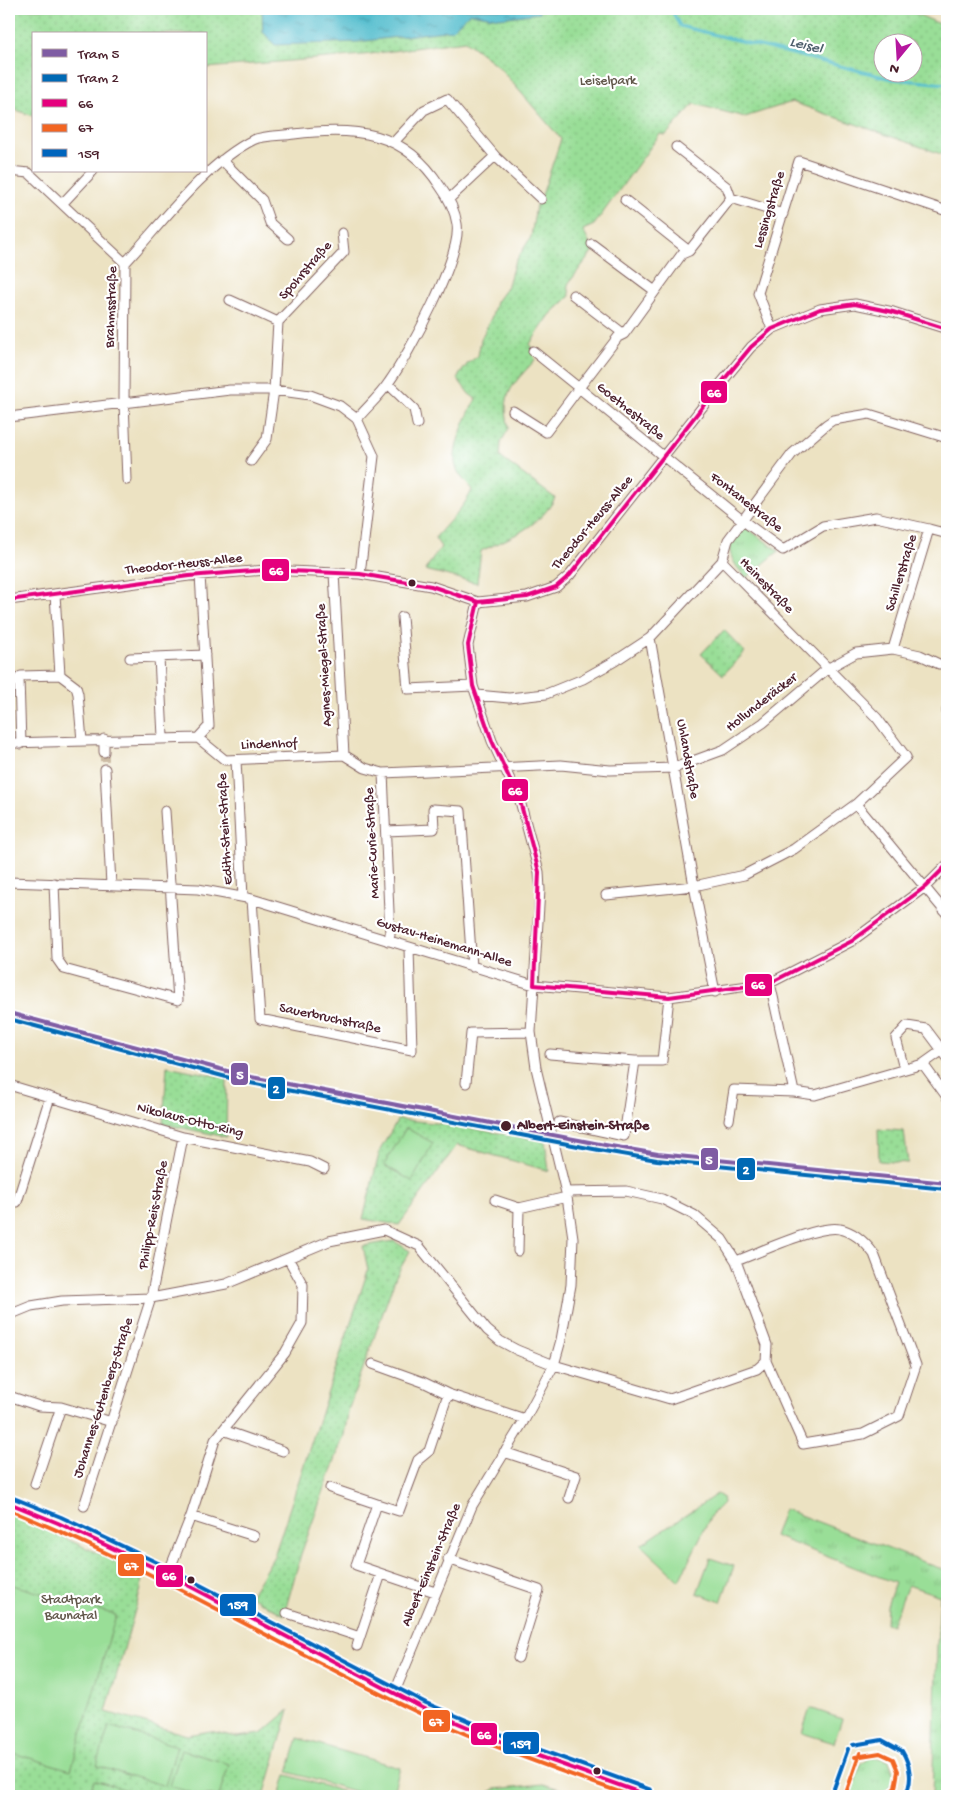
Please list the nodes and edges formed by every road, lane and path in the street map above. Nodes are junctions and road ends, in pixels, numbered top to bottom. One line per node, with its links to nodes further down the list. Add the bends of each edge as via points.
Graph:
1 (394, 142): 3 (street, via 424,110 447,99); 4 (street, Brahmsstraße, via 357,131 317,131 254,139); 9 (street, Brahmsstraße, via 427,166)
2 (676, 147): 8 (street, via 727,187)
3 (495, 156): 7 (street); 9 (street)
4 (222, 160): 15 (street, via 262,200 270,223); 18 (street, Brahmsstraße)
5 (9, 171): 11 (street, via 29,173)
6 (92, 172): 11 (street)
7 (541, 198)
8 (730, 198): 13 (street); 17 (street, Goethestraße)
9 (449, 199): 27 (street, Brahmsstraße, via 458,225 450,264 410,351)
10 (625, 200): 17 (street)
11 (62, 204): 18 (street)
12 (947, 211): 13 (street, Lessingstraße, via 799,161)
13 (783, 214): 24 (street, Lessingstraße, via 758,294)
14 (342, 233): 22 (street, Spohrstraße, via 344,252)
15 (288, 239)
16 (592, 244): 19 (street)
17 (689, 251): 19 (street, Goethestraße, via 682,254)
18 (125, 263): 30 (street, Brahmsstraße)
19 (655, 291): 25 (street, Goethestraße)
20 (573, 295): 25 (street)
21 (230, 300): 22 (street)
22 (278, 322): 29 (street)
23 (947, 329): 24 (street, Theodor-Heuss-Allee, via 855,304 820,309)
24 (772, 330): 36 (street, Theodor-Heuss-Allee, via 751,347)
25 (624, 334): 28 (street, Goethestraße, via 618,337)
26 (533, 351): 28 (street, Goethestraße)
27 (388, 384): 33 (street, Brahmsstraße); 34 (street, via 414,409)
28 (579, 388): 31 (street, Goethestraße, via 546,432); 36 (street, Goethestraße)
29 (274, 390): 30 (street, via 230,390); 33 (street, via 310,395 340,406); 37 (street, via 267,439)
30 (124, 402): 32 (street); 38 (street, Brahmsstraße)
31 (513, 411)
32 (9, 418)
33 (357, 419): 44 (street, via 374,456)
34 (417, 424)
35 (947, 438): 39 (street, Heinestraße, via 869,414 833,420 792,454)
36 (665, 457): 39 (street, Fontanestraße); 48 (street, Theodor-Heuss-Allee, via 570,575 556,586 527,597)
37 (251, 461)
38 (127, 480)
39 (742, 520): 41 (street, Fontanestraße, via 783,550 823,526 876,517); 42 (street, Heinestraße, via 728,540)
40 (947, 524): 41 (street, Schillerstraße, via 944,533)
41 (929, 529): 51 (street, Schillerstraße)
42 (722, 561): 50 (street); 56 (street, Heinestraße)
43 (334, 573): 44 (street, Theodor-Heuss-Allee); 45 (street, Theodor-Heuss-Allee, via 266,570); 66 (street, Agnes-Miegel-Straße)
44 (360, 574): 48 (street, Theodor-Heuss-Allee, via 431,586)
45 (200, 575): 46 (street, Theodor-Heuss-Allee); 52 (street)
46 (55, 594): 47 (street, Theodor-Heuss-Allee); 57 (street)
47 (9, 600)
48 (478, 602): 58 (street, Albert-Einstein-Straße, via 468,645)
49 (402, 617): 58 (street, via 408,689)
50 (650, 638): 58 (street, via 615,662 546,694 509,698); 69 (street, Uhlandstraße)
51 (893, 648): 55 (street, Hollunderäcker); 56 (street, Hollunderäcker, via 856,653)
52 (205, 655): 53 (street); 60 (street, via 209,726)
53 (159, 657): 54 (street); 59 (street)
54 (130, 658)
55 (939, 664)
56 (827, 669): 69 (street, Hollunderäcker, via 763,723 723,750); 72 (street, Heinestraße, via 877,718 906,757)
57 (60, 675): 62 (street, via 76,687); 64 (street, via 19,678)
58 (475, 691): 68 (street, Albert-Einstein-Straße)
59 (163, 737): 60 (street); 61 (street)
60 (198, 738): 67 (street, Lindenhof, via 225,760)
61 (104, 739): 62 (street); 65 (street)
62 (82, 741): 64 (street)
63 (9, 743): 64 (street)
64 (21, 744)
65 (104, 752)
66 (344, 755): 67 (street, Lindenhof); 71 (street, via 365,768)
67 (236, 760): 83 (street, Edith-Stein-Straße)
68 (504, 768): 69 (street, Hollunderäcker, via 561,765 610,770); 71 (street); 90 (street, Albert-Einstein-Straße, via 520,801 539,872)
69 (674, 768): 80 (street, Uhlandstraße)
70 (105, 769): 78 (street)
71 (383, 773): 74 (street, Marie-Curie-Straße)
72 (856, 804): 80 (street, Heinestraße, via 794,849 744,875); 81 (street)
73 (165, 811): 79 (street)
74 (386, 831): 86 (street, Marie-Curie-Straße); 88 (street, via 434,829 433,809 461,811)
75 (947, 865): 81 (street, Gustav-Heinemann-Allee)
76 (9, 882): 77 (street, Gustav-Heinemann-Allee)
77 (54, 883): 78 (street, Gustav-Heinemann-Allee); 79 (street, via 57,959 64,969 178,1000)
78 (111, 885): 79 (street, Gustav-Heinemann-Allee)
79 (170, 886): 83 (street, Gustav-Heinemann-Allee)
80 (694, 886): 82 (street); 91 (street, Uhlandstraße)
81 (925, 886): 85 (street); 89 (street, Gustav-Heinemann-Allee, via 852,941)
82 (606, 895)
83 (243, 897): 84 (street, Gustav-Heinemann-Allee)
84 (252, 899): 86 (street, Gustav-Heinemann-Allee); 87 (street, Sauerbruchstraße, via 260,1019 412,1050)
85 (947, 914)
86 (388, 941): 87 (street, Gustav-Heinemann-Allee)
87 (409, 948): 88 (street, Gustav-Heinemann-Allee)
88 (472, 967): 90 (street, Gustav-Heinemann-Allee)
89 (770, 983): 91 (street, Gustav-Heinemann-Allee); 101 (street)
90 (534, 985): 92 (street, Gustav-Heinemann-Allee); 93 (street, Albert-Einstein-Straße)
91 (715, 992): 92 (street, Gustav-Heinemann-Allee)
92 (669, 997): 96 (street, via 662,1061)
93 (531, 1032): 99 (street, via 471,1033); 108 (street, Albert-Einstein-Straße, via 536,1068)
94 (946, 1052): 97 (street); 98 (street, via 926,1029 907,1026 896,1038)
95 (550, 1054): 96 (street)
96 (635, 1061): 105 (street, via 624,1136)
97 (923, 1064): 98 (street); 103 (street)
98 (904, 1068): 101 (street, via 815,1096)
99 (466, 1082)
100 (9, 1085): 102 (street, Nikolaus-Otto-Ring)
101 (794, 1092): 104 (street, via 734,1090)
102 (50, 1097): 106 (street, Nikolaus-Otto-Ring); 110 (street)
103 (947, 1097)
104 (729, 1120)
105 (559, 1122)
106 (183, 1137): 107 (street, Nikolaus-Otto-Ring, via 310,1162); 115 (street, Philipp-Reis-Straße)
107 (324, 1169)
108 (567, 1195): 111 (street); 114 (street, via 626,1191 662,1199 694,1214 722,1239); 119 (street, Albert-Einstein-Straße, via 573,1238 571,1285)
109 (494, 1200): 111 (street)
110 (17, 1202)
111 (519, 1208): 112 (street)
112 (518, 1251)
113 (289, 1260): 115 (street, via 226,1284); 119 (street, via 329,1242 384,1230 419,1246 500,1342); 125 (street, via 303,1284 302,1323 285,1353)
114 (736, 1261): 117 (street, via 767,1345); 117 (street, via 818,1231 839,1228 853,1234 864,1241 874,1254 916,1365 899,1416 863,1434 803,1444)
115 (151, 1298): 116 (street, via 62,1301 31,1306); 124 (street, Johannes-Gutenberg-Straße)
116 (9, 1315)
117 (766, 1362): 119 (street, via 757,1369 670,1399)
118 (373, 1364): 120 (street)
119 (554, 1365): 123 (street, Albert-Einstein-Straße)
120 (448, 1394): 123 (street); 132 (street, via 429,1450 418,1460 399,1512)
121 (9, 1396): 122 (street, via 39,1406)
122 (61, 1408): 124 (street); 128 (street)
123 (525, 1419): 127 (street, Albert-Einstein-Straße)
124 (112, 1422): 133 (street, Johannes-Gutenberg-Straße)
125 (223, 1430): 126 (street); 134 (street, via 215,1440)
126 (283, 1451)
127 (504, 1452): 130 (street, via 576,1476); 136 (street, Albert-Einstein-Straße, via 472,1506)
128 (35, 1484)
129 (330, 1488): 132 (street)
130 (569, 1498)
131 (9, 1503): 138 (street, via 78,1531)
132 (377, 1504): 137 (street, via 356,1565)
133 (84, 1506)
134 (191, 1516): 135 (street); 138 (street)
135 (254, 1536)
136 (448, 1559): 139 (street, Albert-Einstein-Straße); 141 (street, via 539,1590)
137 (381, 1574): 139 (street); 140 (street, via 359,1641)
138 (167, 1576): 142 (street)
139 (434, 1592): 142 (street, Albert-Einstein-Straße)
140 (287, 1613)
141 (518, 1658)
142 (394, 1694): 143 (street, via 491,1739)
143 (648, 1796)

